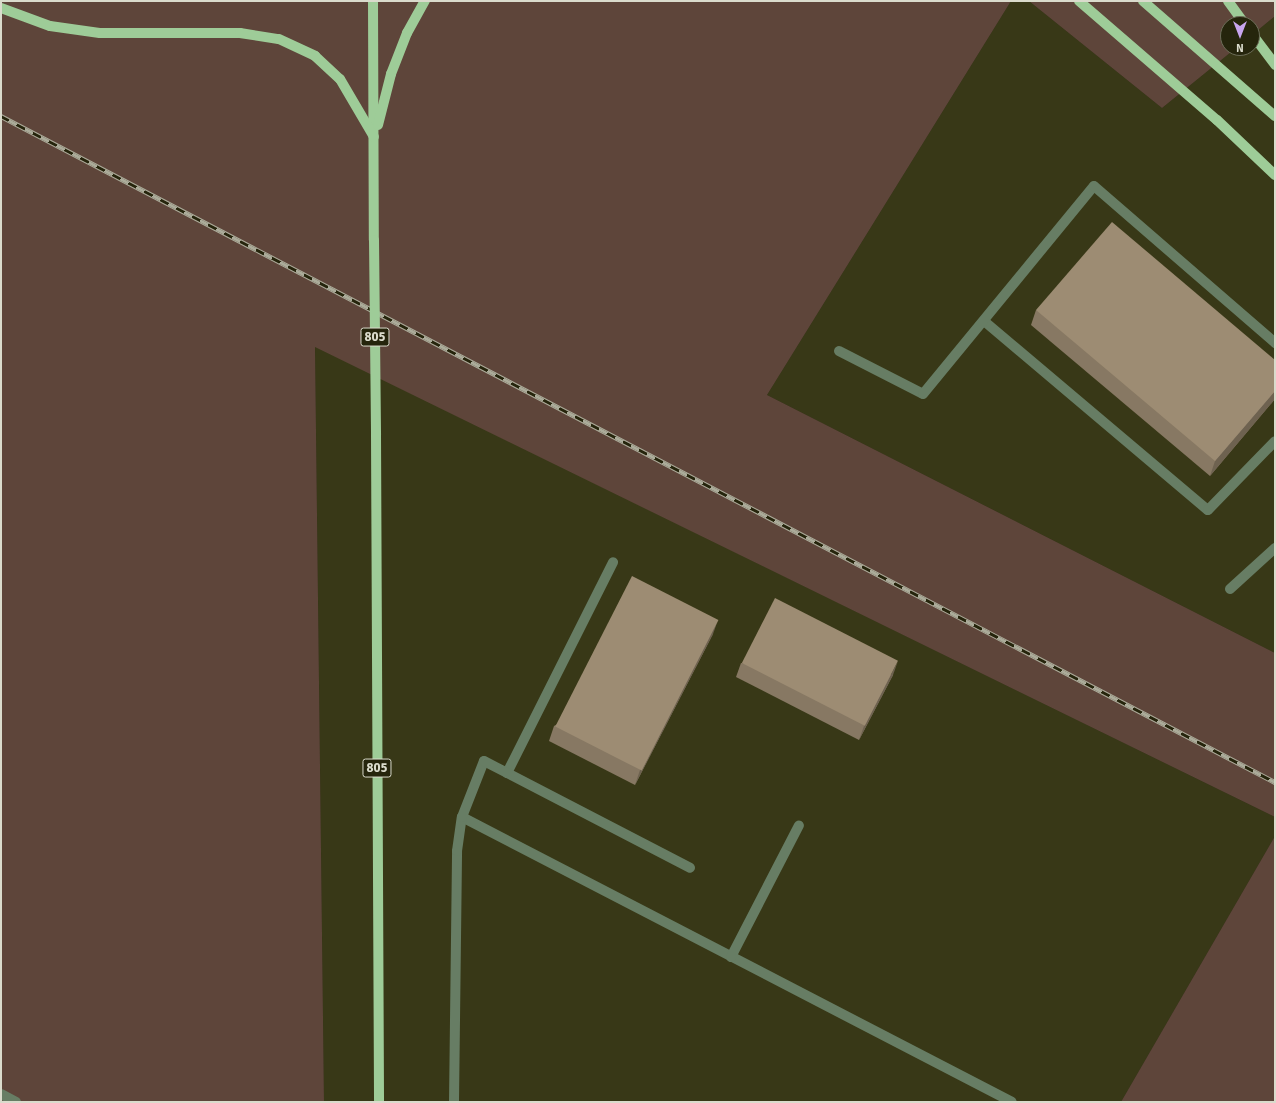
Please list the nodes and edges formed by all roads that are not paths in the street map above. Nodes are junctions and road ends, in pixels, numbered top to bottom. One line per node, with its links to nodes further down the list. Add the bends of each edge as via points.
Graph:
1 (373, 1): 11 (main road, 805)
2 (425, 1): 11 (main road, via 407,33)
3 (1079, 1): 12 (main road, via 1205,110)
4 (1143, 1): 10 (main road)
5 (1228, 1): 7 (main road)
6 (1, 8): 11 (main road, via 50,26 100,33 240,33 278,39 315,56 340,79)
7 (1239, 16)
8 (1260, 45): 9 (main road)
9 (1275, 65)
10 (1275, 116)
11 (374, 137): 27 (main road, 805, bridge)
12 (1275, 175)
13 (984, 321): 14 (lane, via 1094,186); 15 (lane, via 923,394); 16 (lane, via 1208,510)
14 (1275, 343)
15 (839, 351)
16 (1275, 441)
17 (1275, 548): 19 (lane)
18 (613, 562): 20 (lane)
19 (1230, 589)
20 (507, 773): 21 (lane, via 484,761); 23 (lane)
21 (462, 817): 24 (lane); 28 (lane, via 455,887)
22 (799, 825): 24 (lane)
23 (690, 868)
24 (731, 957): 29 (lane)
25 (1, 1094): 26 (lane)
26 (16, 1102)
27 (379, 1102)
28 (454, 1102)
29 (1012, 1102)

